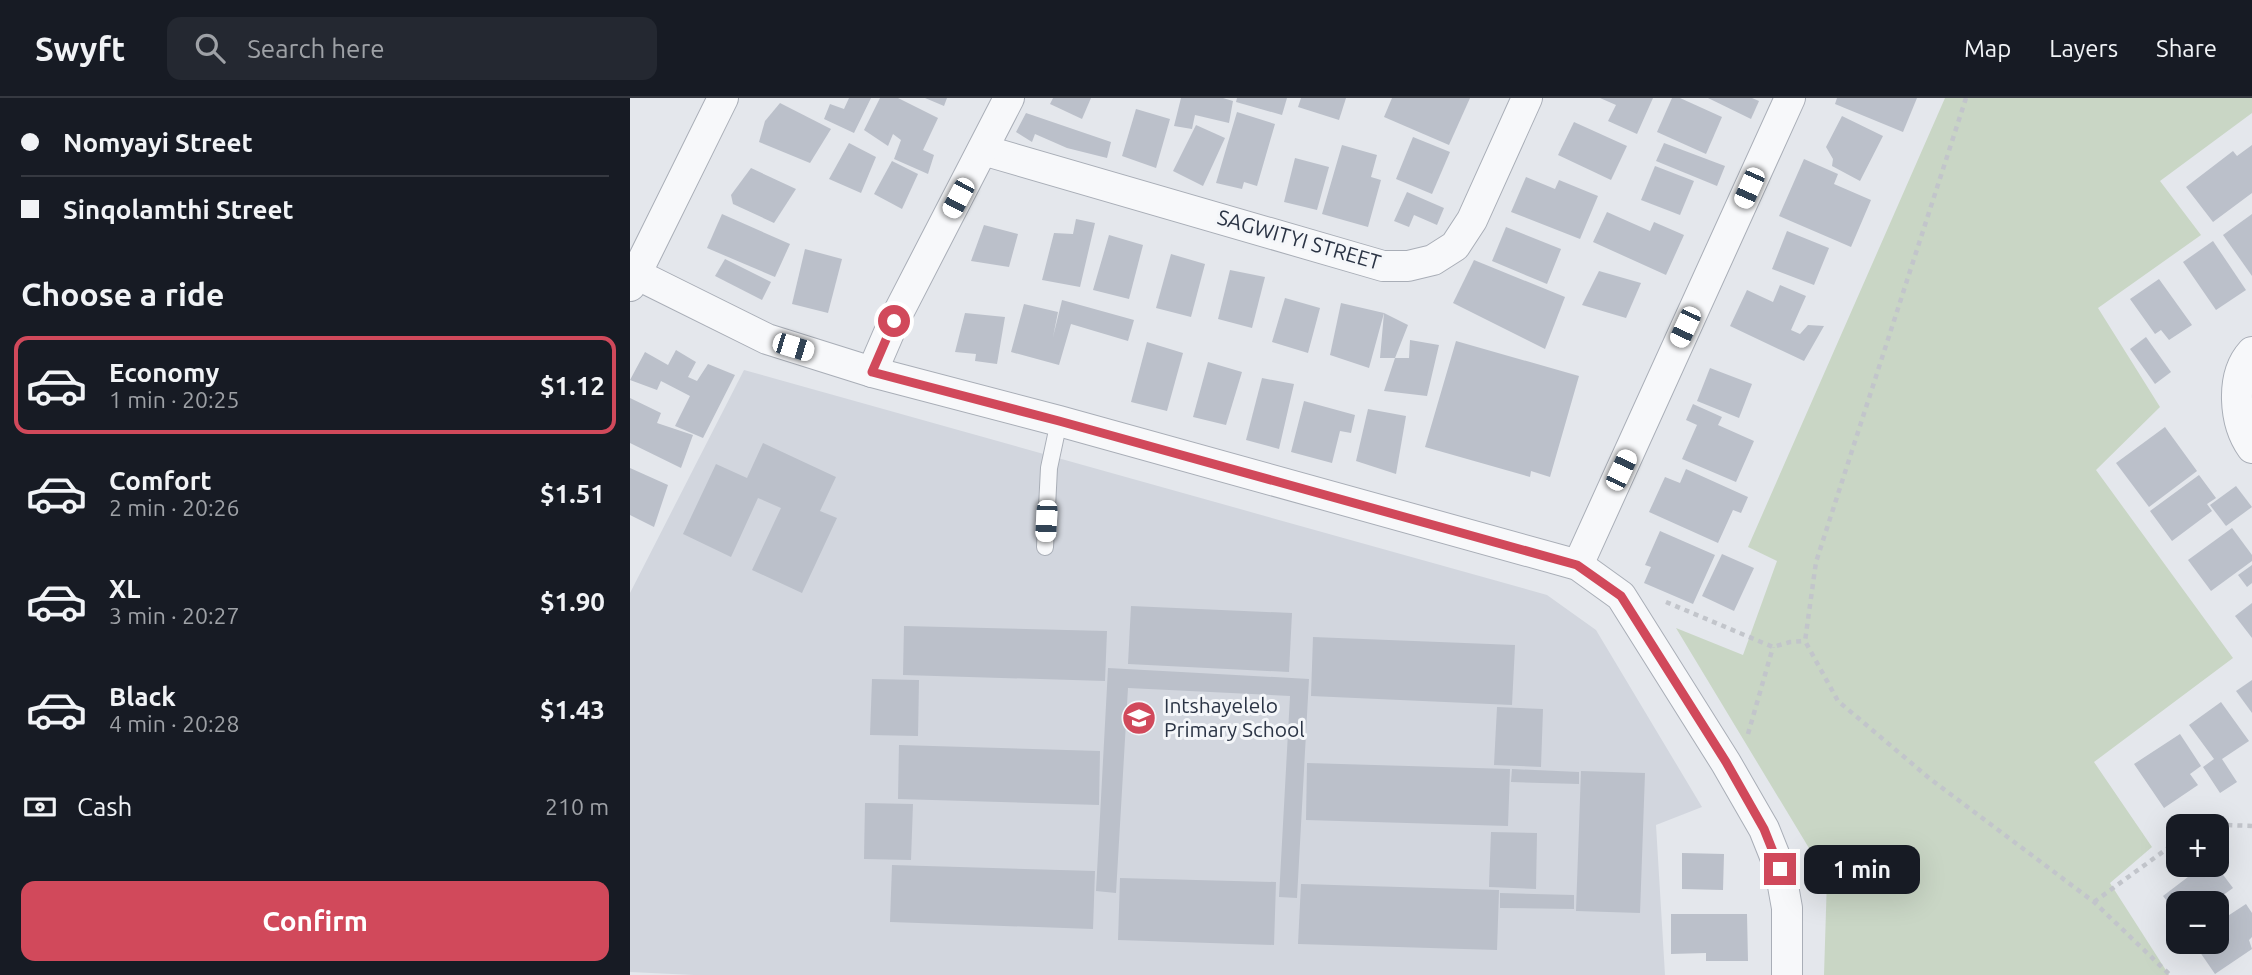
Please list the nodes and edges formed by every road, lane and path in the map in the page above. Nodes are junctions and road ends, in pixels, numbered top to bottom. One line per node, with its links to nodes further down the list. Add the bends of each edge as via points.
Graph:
1 (723, 98): 7 (street)
2 (1009, 98): 6 (street)
3 (1527, 98): 6 (street, SAGWITYI STREET, via 1472,220 1455,246 1433,260 1408,265 1382,265)
4 (1790, 98): 13 (street)
5 (1966, 98): 15 (path, via 1816,562)
6 (983, 150): 9 (street)
7 (633, 280): 9 (street, via 767,339)
8 (2252, 352): 11 (street, via 2238,383 2238,409)
9 (872, 372): 10 (street)
10 (1059, 421): 12 (lane, via 1049,468); 13 (street)
11 (2252, 448)
12 (1045, 547)
13 (1577, 565): 14 (street)
14 (1621, 596): 16 (path, via 1651,596); 17 (street)
15 (1805, 641): 16 (path); 21 (path, via 1838,701 1929,778)
16 (1773, 647): 17 (path, via 1743,751)
17 (1726, 762): 22 (street, via 1764,829 1780,869 1787,908)
18 (2229, 825): 19 (path)
19 (2252, 826)
20 (2166, 849): 21 (path)
21 (2094, 902): 23 (path)
22 (1787, 975)
23 (2170, 975)

